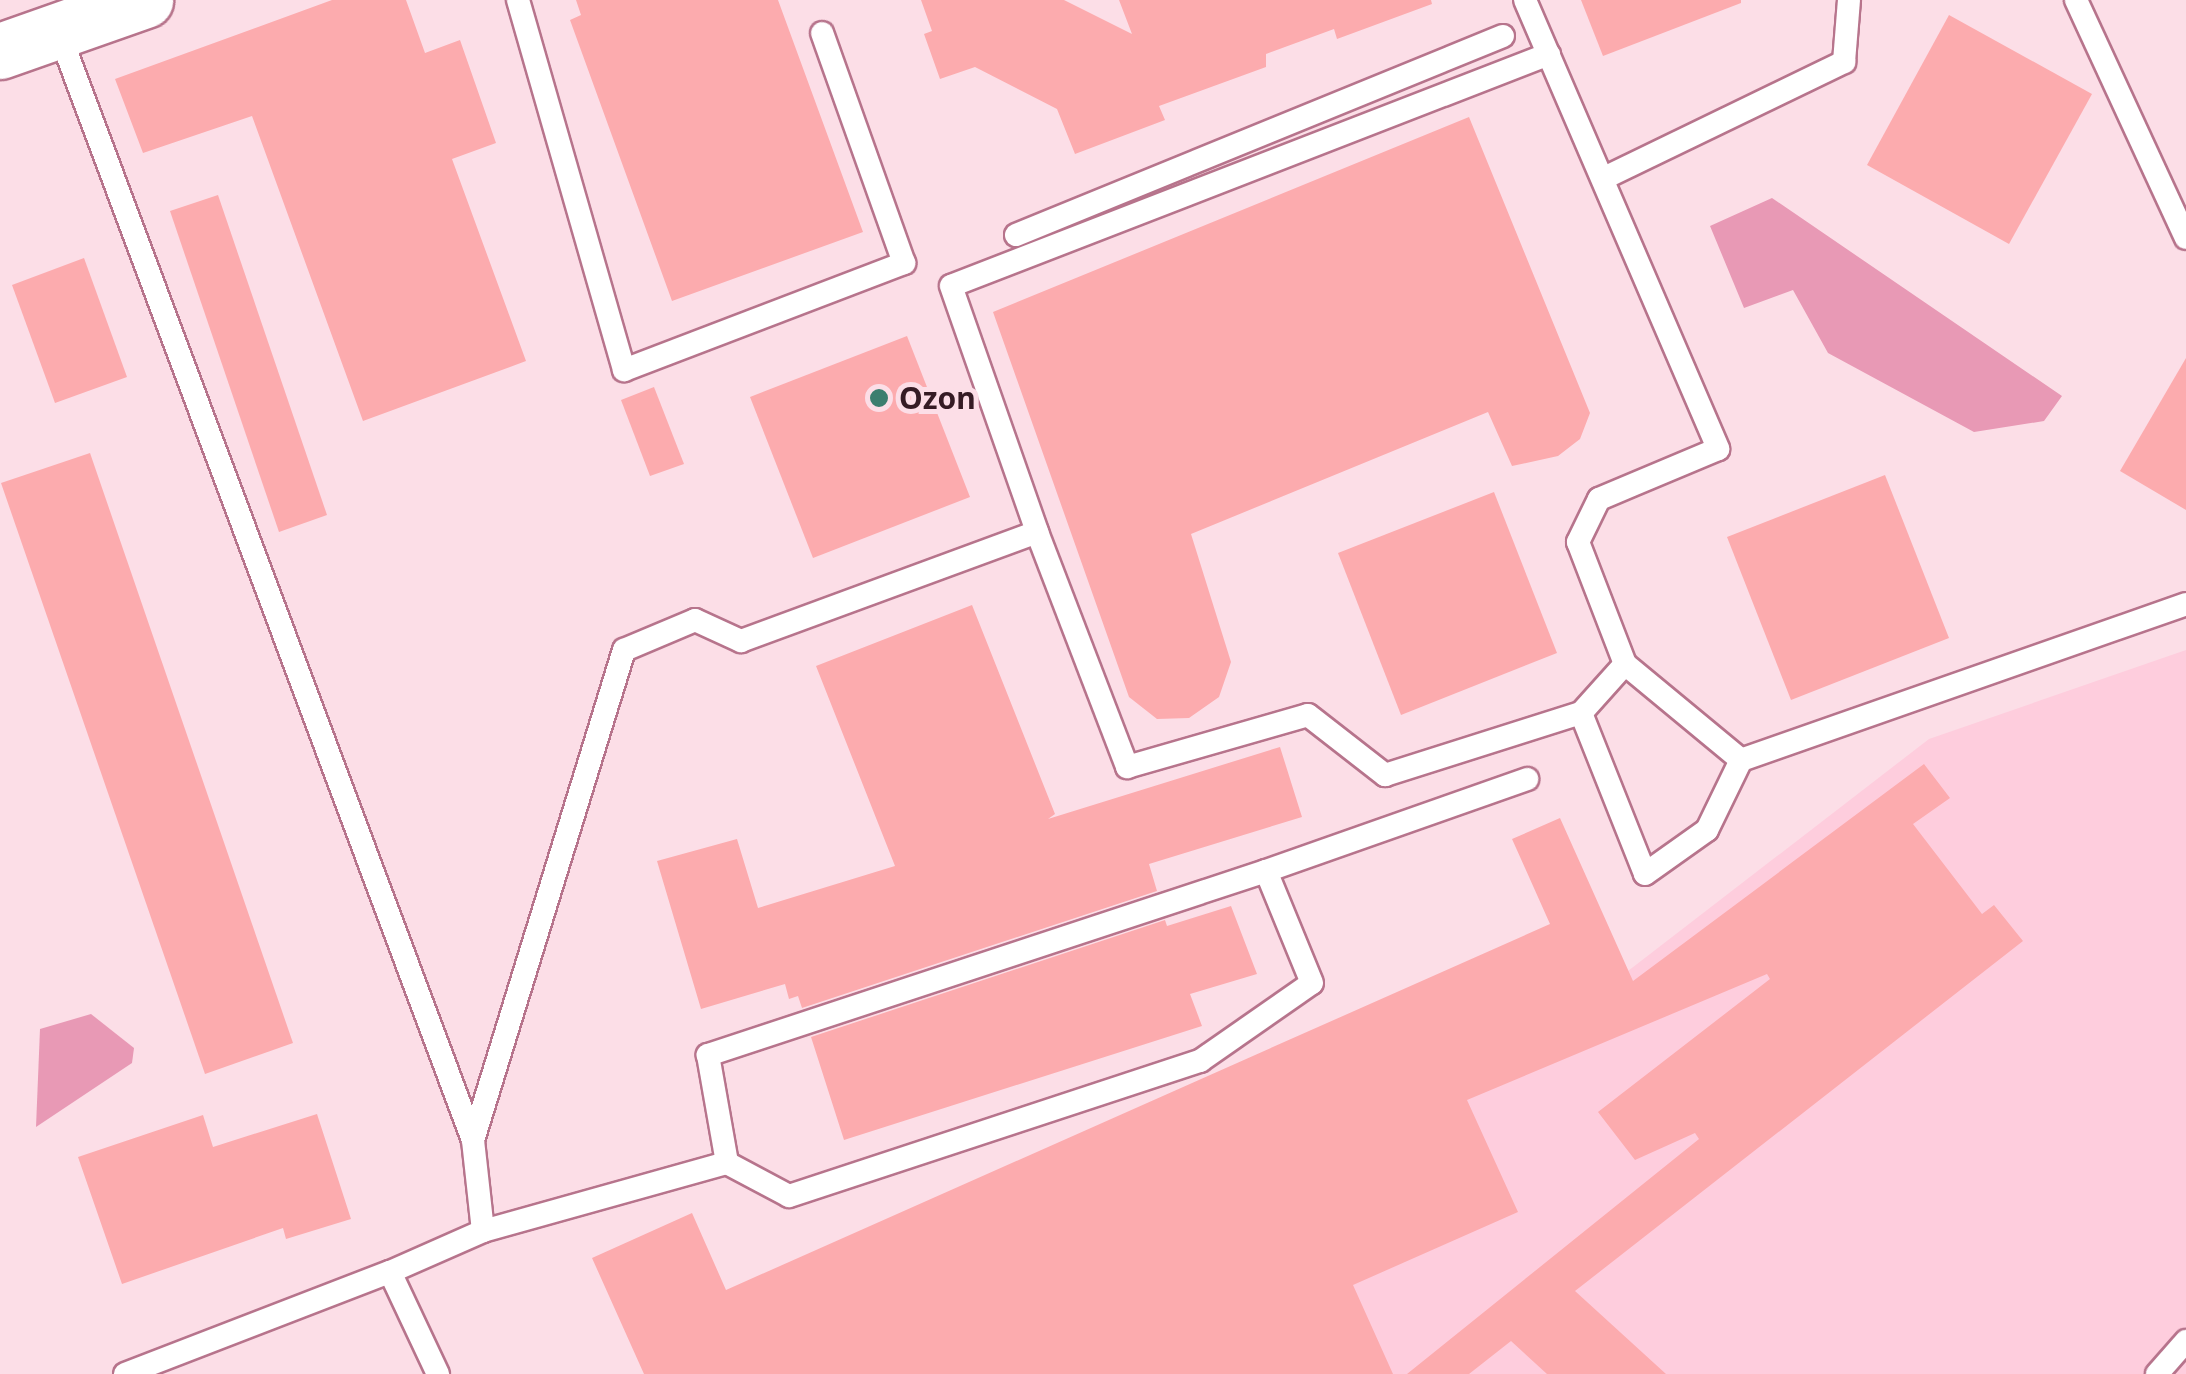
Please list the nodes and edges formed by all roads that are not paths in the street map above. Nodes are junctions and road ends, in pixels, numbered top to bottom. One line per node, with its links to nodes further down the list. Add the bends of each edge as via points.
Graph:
1 (145, 0): 6 (street)
2 (518, 0): 7 (lane, via 624,370 904,263)
3 (1526, 0): 10 (lane)
4 (1849, 0): 11 (lane, via 1844,62)
5 (2076, 0): 13 (lane)
6 (58, 30): 9 (street); 21 (lane)
7 (822, 34)
8 (1502, 36): 12 (lane)
9 (0, 51)
10 (1549, 54): 11 (lane); 14 (lane, via 951,286)
11 (1604, 178): 16 (lane, via 1718,449 1599,499 1578,542)
12 (1016, 235)
13 (2186, 238)
14 (1037, 532): 17 (lane, via 1128,767 1308,715 1385,775); 21 (lane, via 741,641 695,620 624,650)
15 (2186, 604): 18 (lane)
16 (1624, 664): 17 (lane); 18 (lane)
17 (1581, 713): 18 (lane, via 1644,874 1707,830)
18 (1740, 760)
19 (1526, 779): 20 (lane)
20 (1266, 871): 22 (lane, via 708,1055); 22 (lane, via 1312,983 1200,1061 790,1196)
21 (473, 1140): 23 (lane)
22 (727, 1163): 23 (lane)
23 (483, 1230): 24 (lane)
24 (390, 1272): 26 (lane); 27 (lane)
25 (2186, 1341): 28 (lane)
26 (125, 1374)
27 (438, 1374)
28 (2156, 1374)

